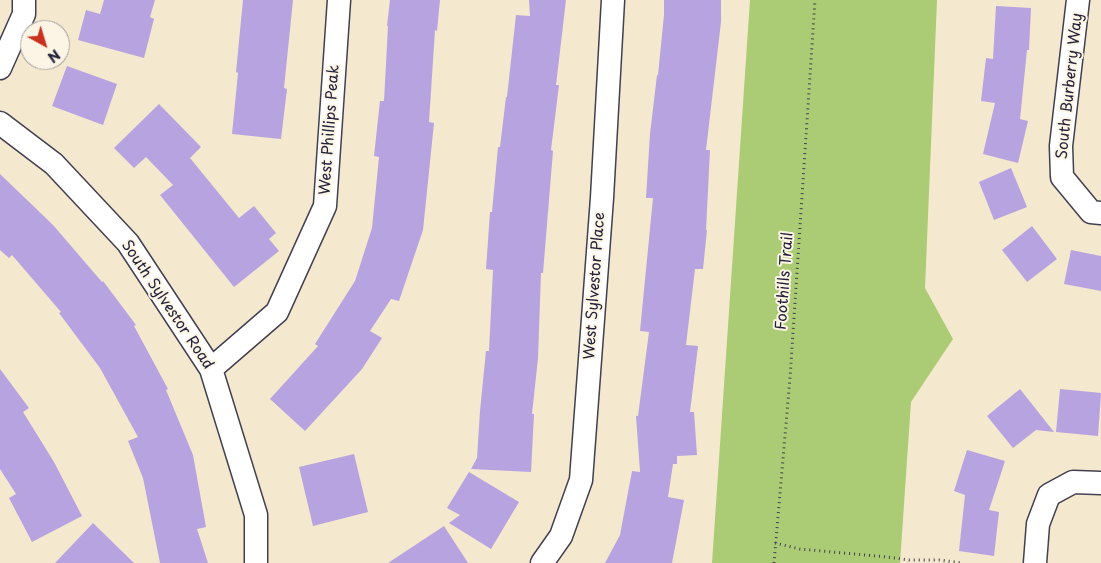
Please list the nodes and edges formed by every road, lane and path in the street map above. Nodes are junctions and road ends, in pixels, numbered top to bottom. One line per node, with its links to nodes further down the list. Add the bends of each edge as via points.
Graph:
1 (24, 0): 6 (street, via 24,14)
2 (339, 0): 9 (street, West Phillips Peak, via 325,206 277,312)
3 (613, 0): 13 (street, West Sylvestor Place, via 581,480 561,536)
4 (816, 0): 11 (path, Foothills Trail)
5 (1078, 0): 8 (street, South Burberry Way, via 1061,146 1062,177 1091,212)
6 (0, 68)
7 (0, 123): 9 (street, South Sylvestor Road, via 54,164 128,243)
8 (1101, 213)
9 (211, 369): 12 (street, South Sylvestor Road, via 256,515)
10 (1101, 483): 16 (street, via 1073,482 1049,495 1038,524)
11 (775, 544): 14 (path, Foothills Trail); 15 (path)
12 (256, 563)
13 (542, 563)
14 (774, 563)
15 (963, 563)
16 (1034, 563)

